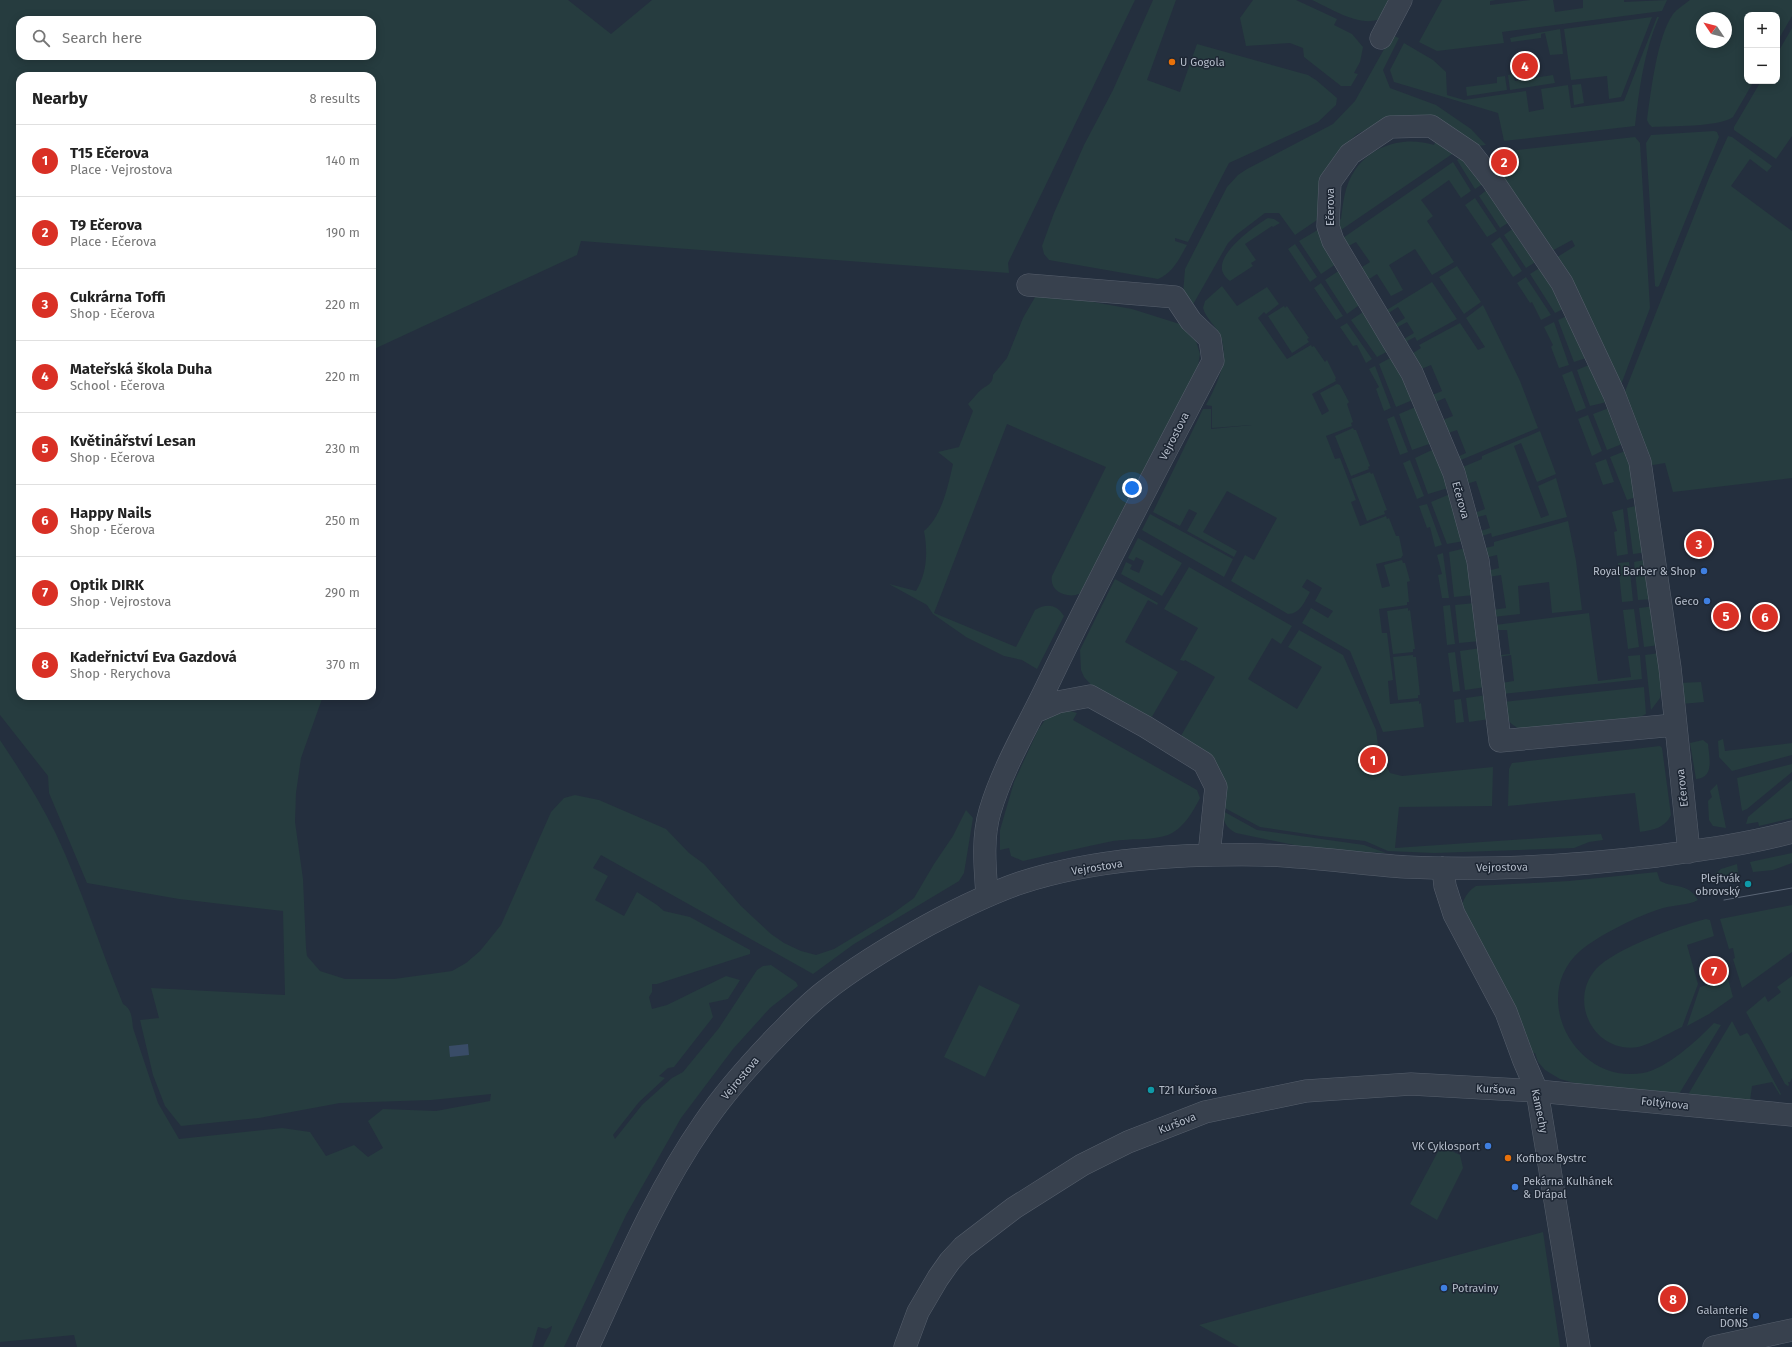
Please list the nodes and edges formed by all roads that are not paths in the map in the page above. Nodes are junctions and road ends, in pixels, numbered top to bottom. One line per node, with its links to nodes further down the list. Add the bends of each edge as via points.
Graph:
1 (1401, 0): 2 (street)
2 (1381, 38)
3 (1028, 284): 4 (street, Vejrostova, via 1175,297 1191,321 1210,339 1213,361 1082,611)
4 (1034, 712): 8 (street, via 1058,702 1090,696 1204,763 1216,787); 10 (street, Vejrostova, via 990,812 986,837)
5 (1675, 725): 5 (street, Ečerova, via 1670,668 1640,462 1614,394 1562,282 1493,181 1470,153 1431,126 1390,127 1350,154 1330,182 1328,226 1333,241 1412,373 1454,474 1478,561 1500,741); 7 (street, Ečerova)
6 (1792, 832): 7 (street, Vejrostova)
7 (1689, 852): 9 (street, Vejrostova, via 1520,868)
8 (1209, 855): 9 (street, Vejrostova, via 1268,855); 10 (street, Vejrostova, via 1098,865 1021,882)
9 (1443, 868): 11 (street, Kamechy, via 1445,886 1454,914 1506,1012)
10 (987, 895): 14 (street, Vejrostova, via 885,949 853,970 821,994 760,1054 731,1087 680,1160 636,1243)
11 (1537, 1091): 12 (street, Foltýnova); 15 (street, Kuršova, via 1411,1084 1306,1092 1205,1112 1128,1142 1082,1165 1014,1208 963,1247 938,1278 918,1312); 16 (street, Kamechy)
12 (1792, 1115)
13 (1792, 1330): 17 (street)
14 (588, 1347)
15 (905, 1347)
16 (1579, 1347)
17 (1714, 1347)

